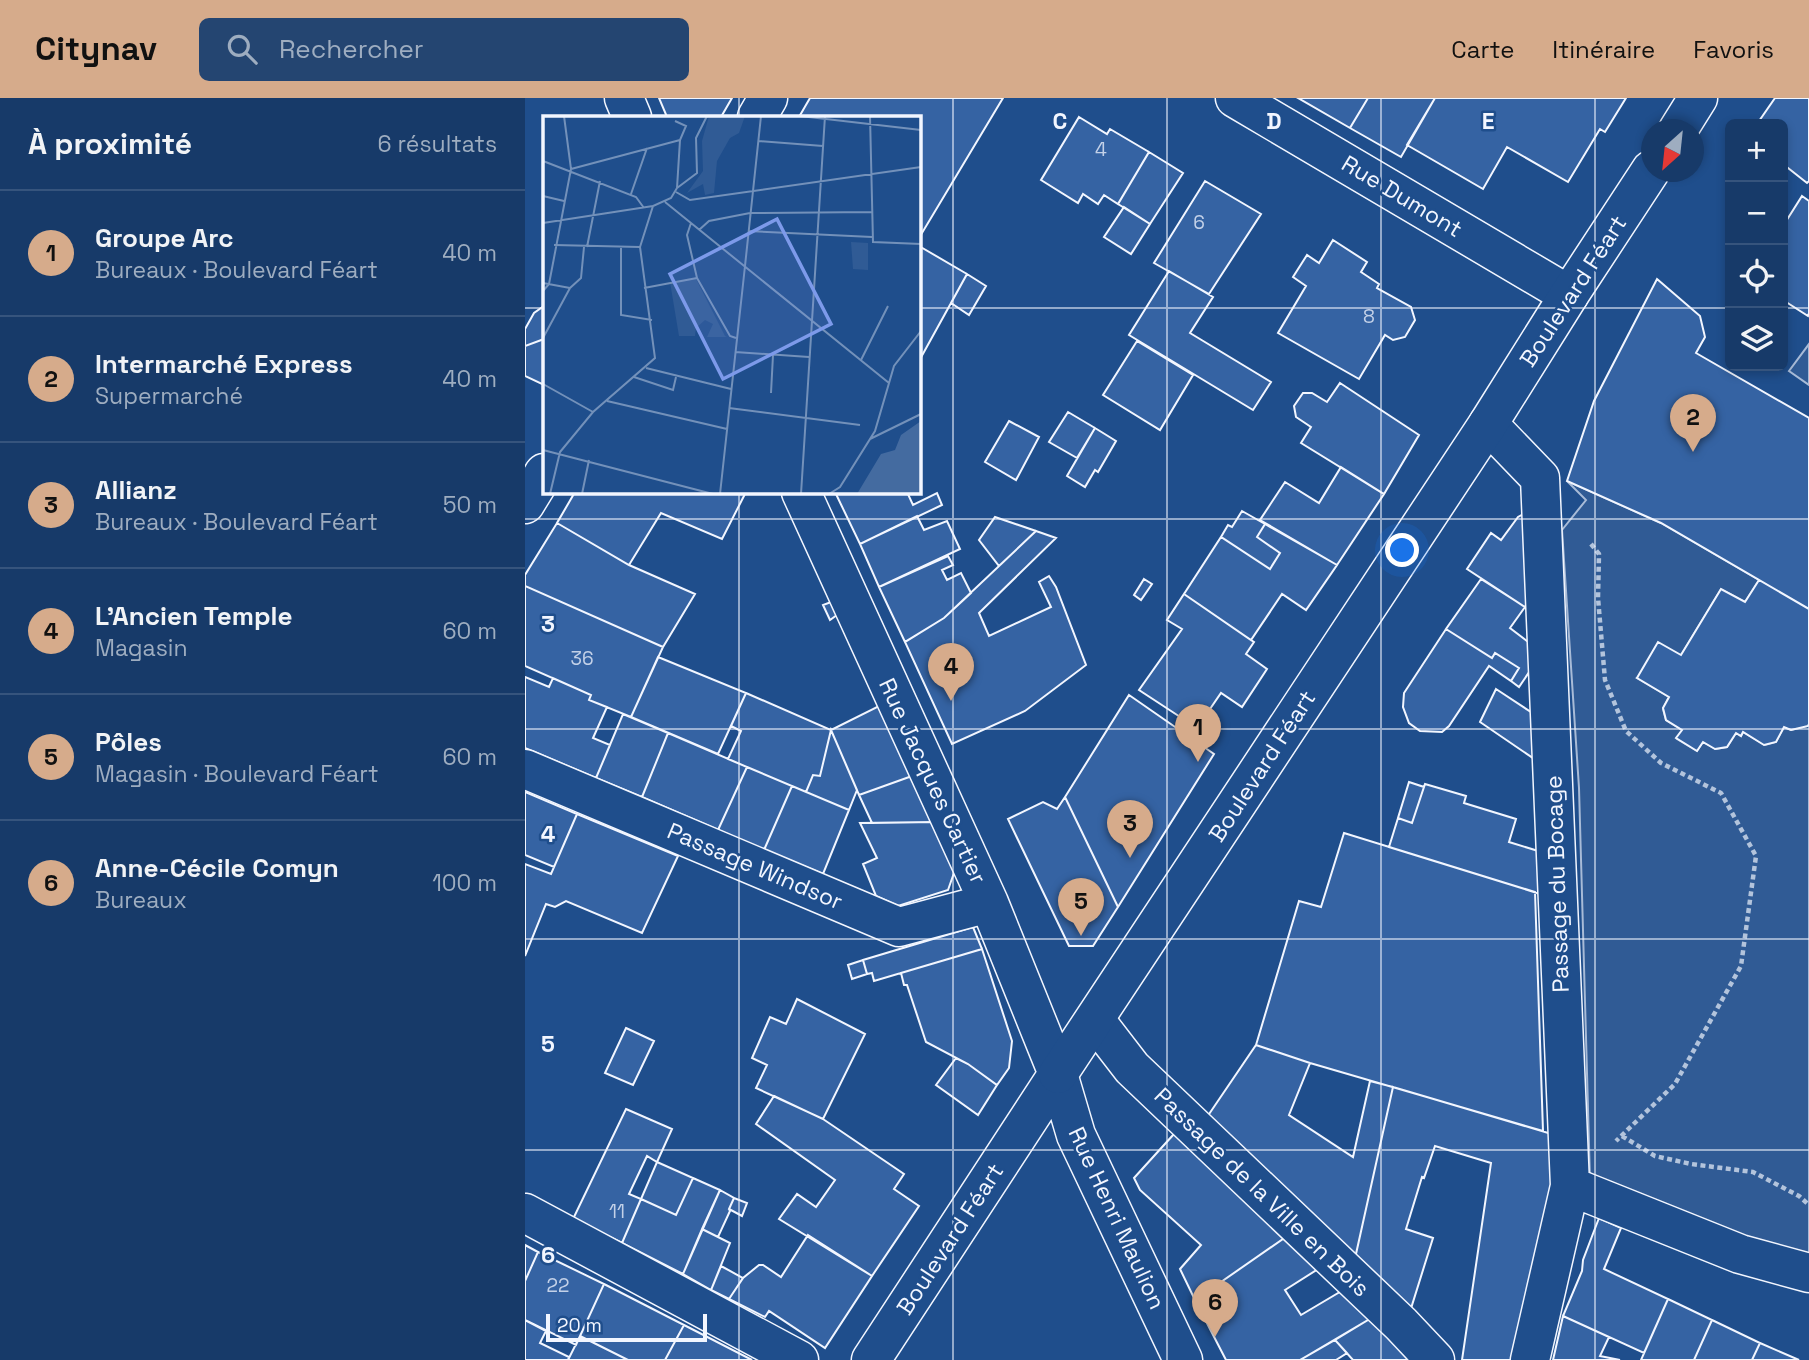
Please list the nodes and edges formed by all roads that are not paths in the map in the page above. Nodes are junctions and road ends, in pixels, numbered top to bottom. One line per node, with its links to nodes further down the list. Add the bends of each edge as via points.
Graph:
1 (624, 98): 5 (street)
2 (768, 98): 6 (street)
3 (1235, 98): 9 (street, Rue Dumont)
4 (1698, 98): 7 (street)
5 (632, 116)
6 (758, 116)
7 (1685, 119)
8 (1643, 182): 9 (street, Boulevard Féart)
9 (1569, 295): 10 (street, Boulevard Féart)
10 (1488, 424): 16 (street, Boulevard Féart); 18 (street, Passage du Bocage, via 1540,478)
11 (543, 475): 13 (street)
12 (802, 494): 15 (street, Rue Jacques Cartier)
13 (525, 505)
14 (525, 769): 15 (street, Passage Windsor, via 899,928)
15 (989, 902): 17 (street, Rue Jacques Cartier)
16 (1095, 1020): 17 (street, Boulevard Féart); 24 (street, Passage de la Ville en Bois, via 1132,1068)
17 (1058, 1074): 22 (street, Boulevard Féart); 23 (street, Rue Henri Maulion, via 1076,1135)
18 (1570, 1186): 20 (street, via 1740,1254); 25 (street, Passage du Bocage)
19 (525, 1213): 21 (street)
20 (1809, 1273)
21 (799, 1360)
22 (871, 1360)
23 (1184, 1360)
24 (1434, 1360)
25 (1531, 1360)

